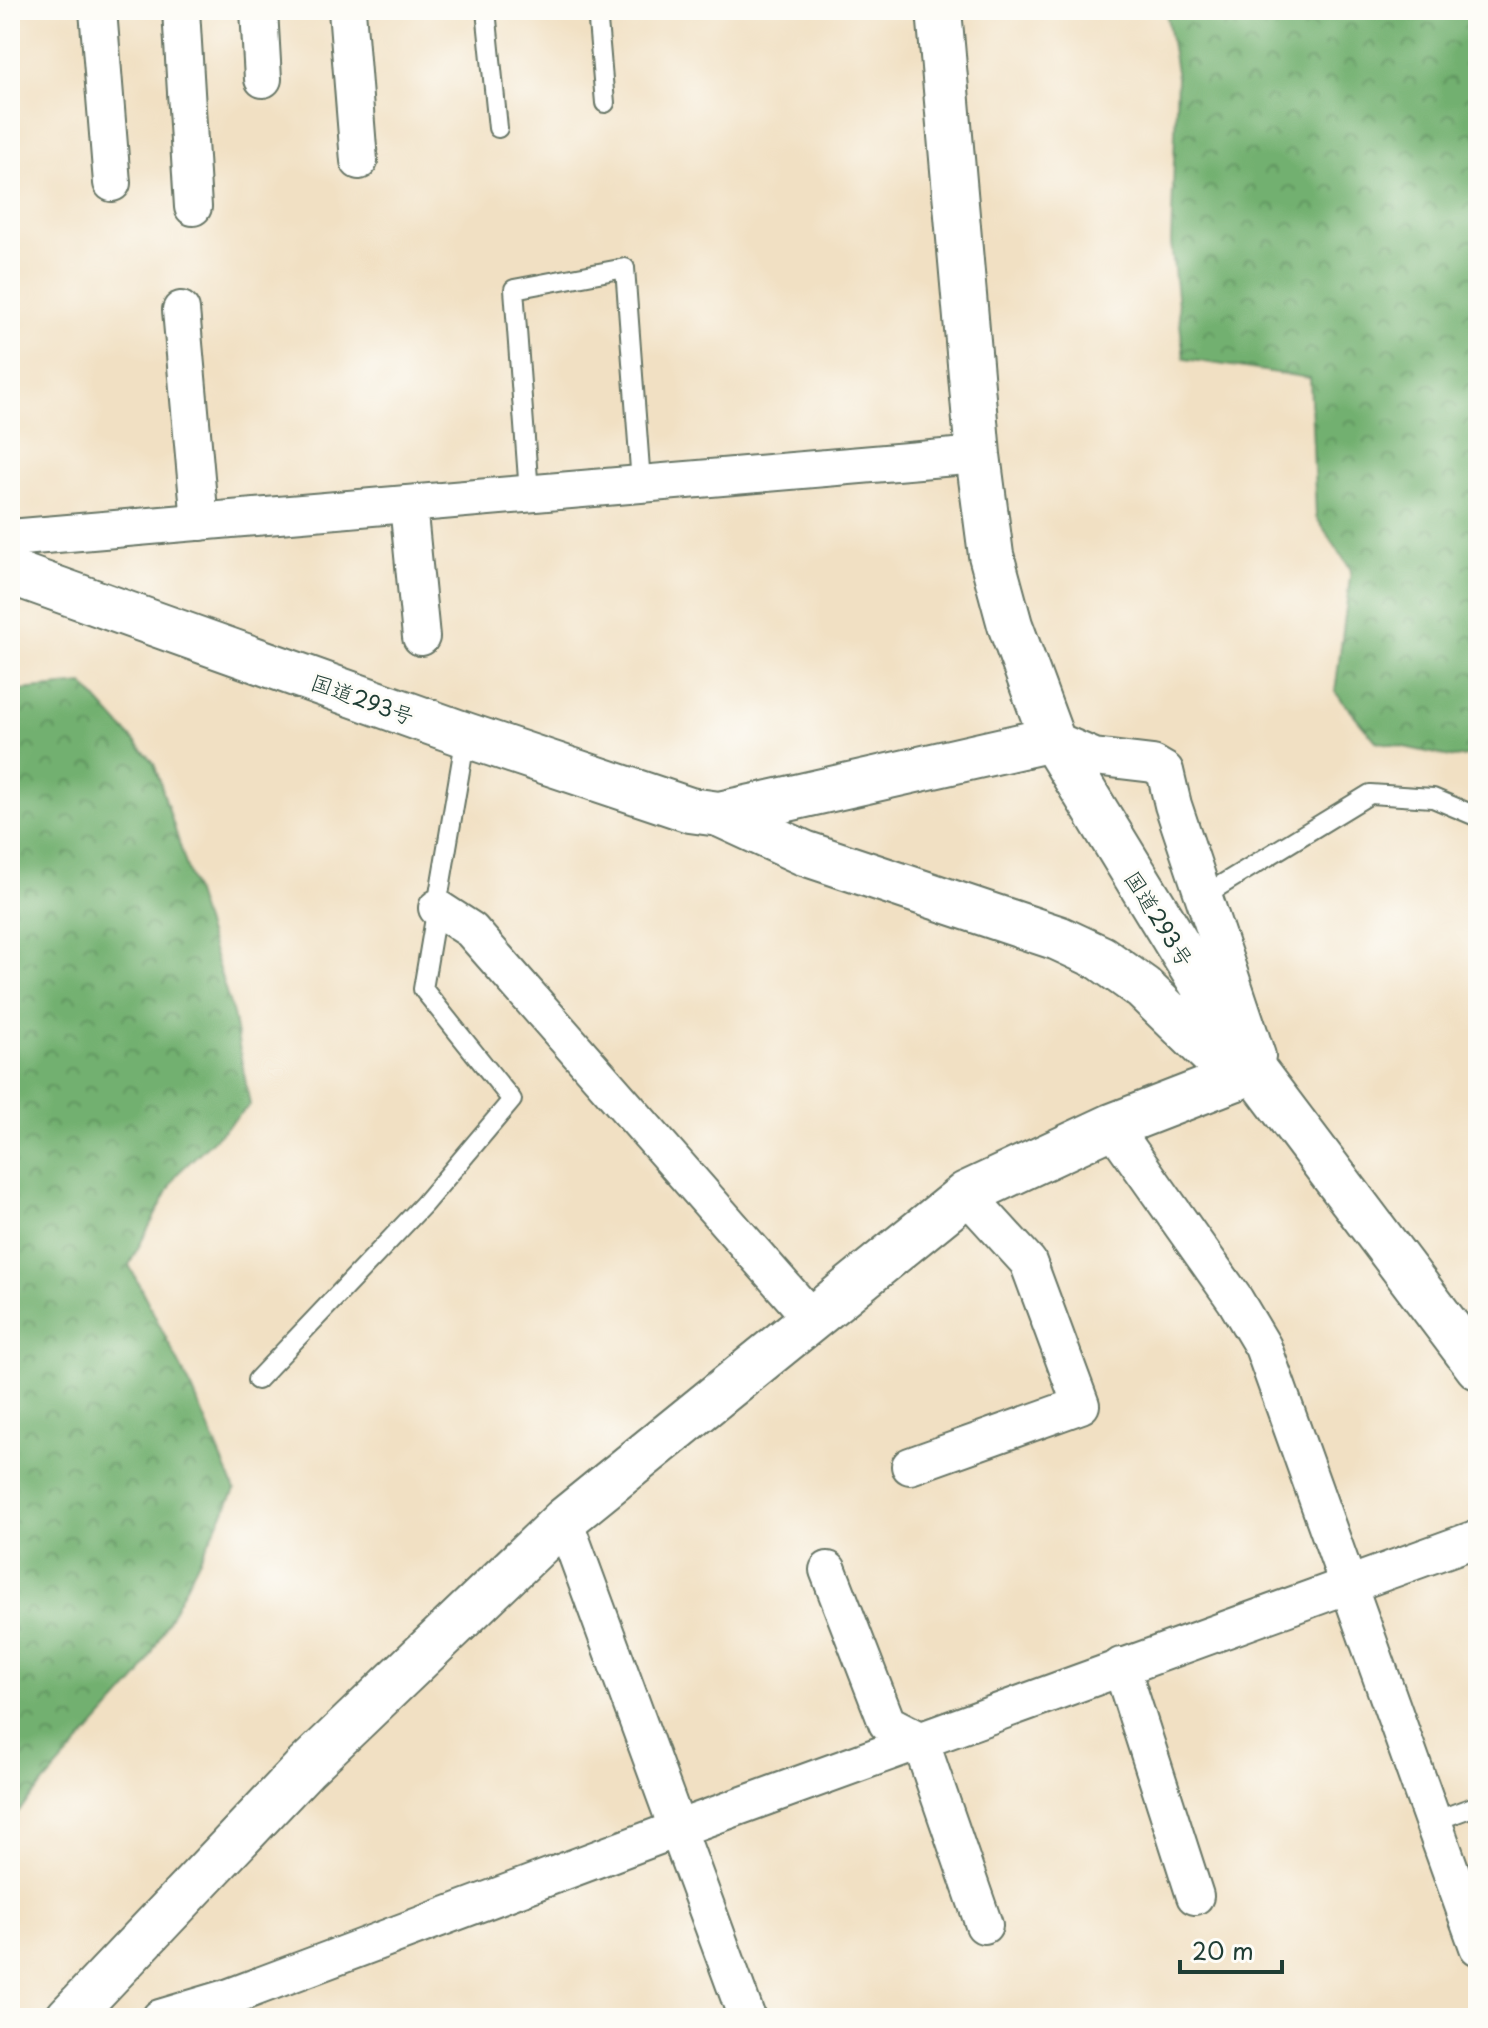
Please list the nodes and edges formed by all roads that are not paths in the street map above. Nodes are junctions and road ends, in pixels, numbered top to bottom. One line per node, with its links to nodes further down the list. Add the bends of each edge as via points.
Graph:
1 (98, 10): 12 (street)
2 (181, 10): 13 (street)
3 (259, 10): 8 (street)
4 (347, 10): 11 (street)
5 (486, 10): 10 (lane)
6 (597, 10): 9 (lane)
7 (939, 10): 15 (main road)
8 (263, 79)
9 (605, 103)
10 (498, 128)
11 (359, 161)
12 (112, 183)
13 (193, 207)
14 (181, 310): 19 (street)
15 (978, 455): 16 (street); 24 (main road, via 991,555 1032,692)
16 (641, 483): 17 (street); 17 (lane, via 625,268 514,289)
17 (529, 493): 18 (street)
18 (408, 504): 19 (street); 22 (street)
19 (200, 522): 20 (street)
20 (10, 538)
21 (10, 572): 23 (main road, 国道293号)
22 (421, 637)
23 (466, 735): 25 (main road, 国道293号, via 640,796); 28 (lane)
24 (1052, 739): 25 (main road, 国道293号); 27 (street, via 1094,757 1153,764 1165,771); 29 (main road, 国道293号)
25 (719, 814): 29 (main road, 国道293号, via 804,853 1058,938 1101,958)
26 (1478, 817): 27 (lane, via 1433,798 1370,794)
27 (1203, 896): 29 (street, via 1258,1052)
28 (437, 908): 32 (street, via 471,930); 34 (lane, via 423,989 512,1100 424,1204)
29 (1255, 1083): 30 (main road); 33 (main road, 国道293号)
30 (1112, 1126): 31 (main road); 39 (street, via 1263,1347)
31 (966, 1194): 32 (main road); 35 (street, via 1028,1262 1081,1405)
32 (812, 1319): 36 (main road)
33 (1478, 1367)
34 (257, 1380)
35 (910, 1466)
36 (564, 1520): 44 (street); 48 (main road, via 305,1768)
37 (1478, 1538): 39 (street)
38 (828, 1570): 41 (street, via 887,1723)
39 (1346, 1583): 40 (street); 43 (street)
40 (1121, 1666): 41 (street); 45 (street)
41 (920, 1740): 44 (street); 46 (street)
42 (1478, 1805): 43 (lane)
43 (1432, 1822): 47 (street)
44 (677, 1829): 49 (street, via 227,1998); 50 (street)
45 (1195, 1896)
46 (984, 1925)
47 (1478, 1947)
48 (68, 2018)
49 (160, 2018)
50 (747, 2018)

